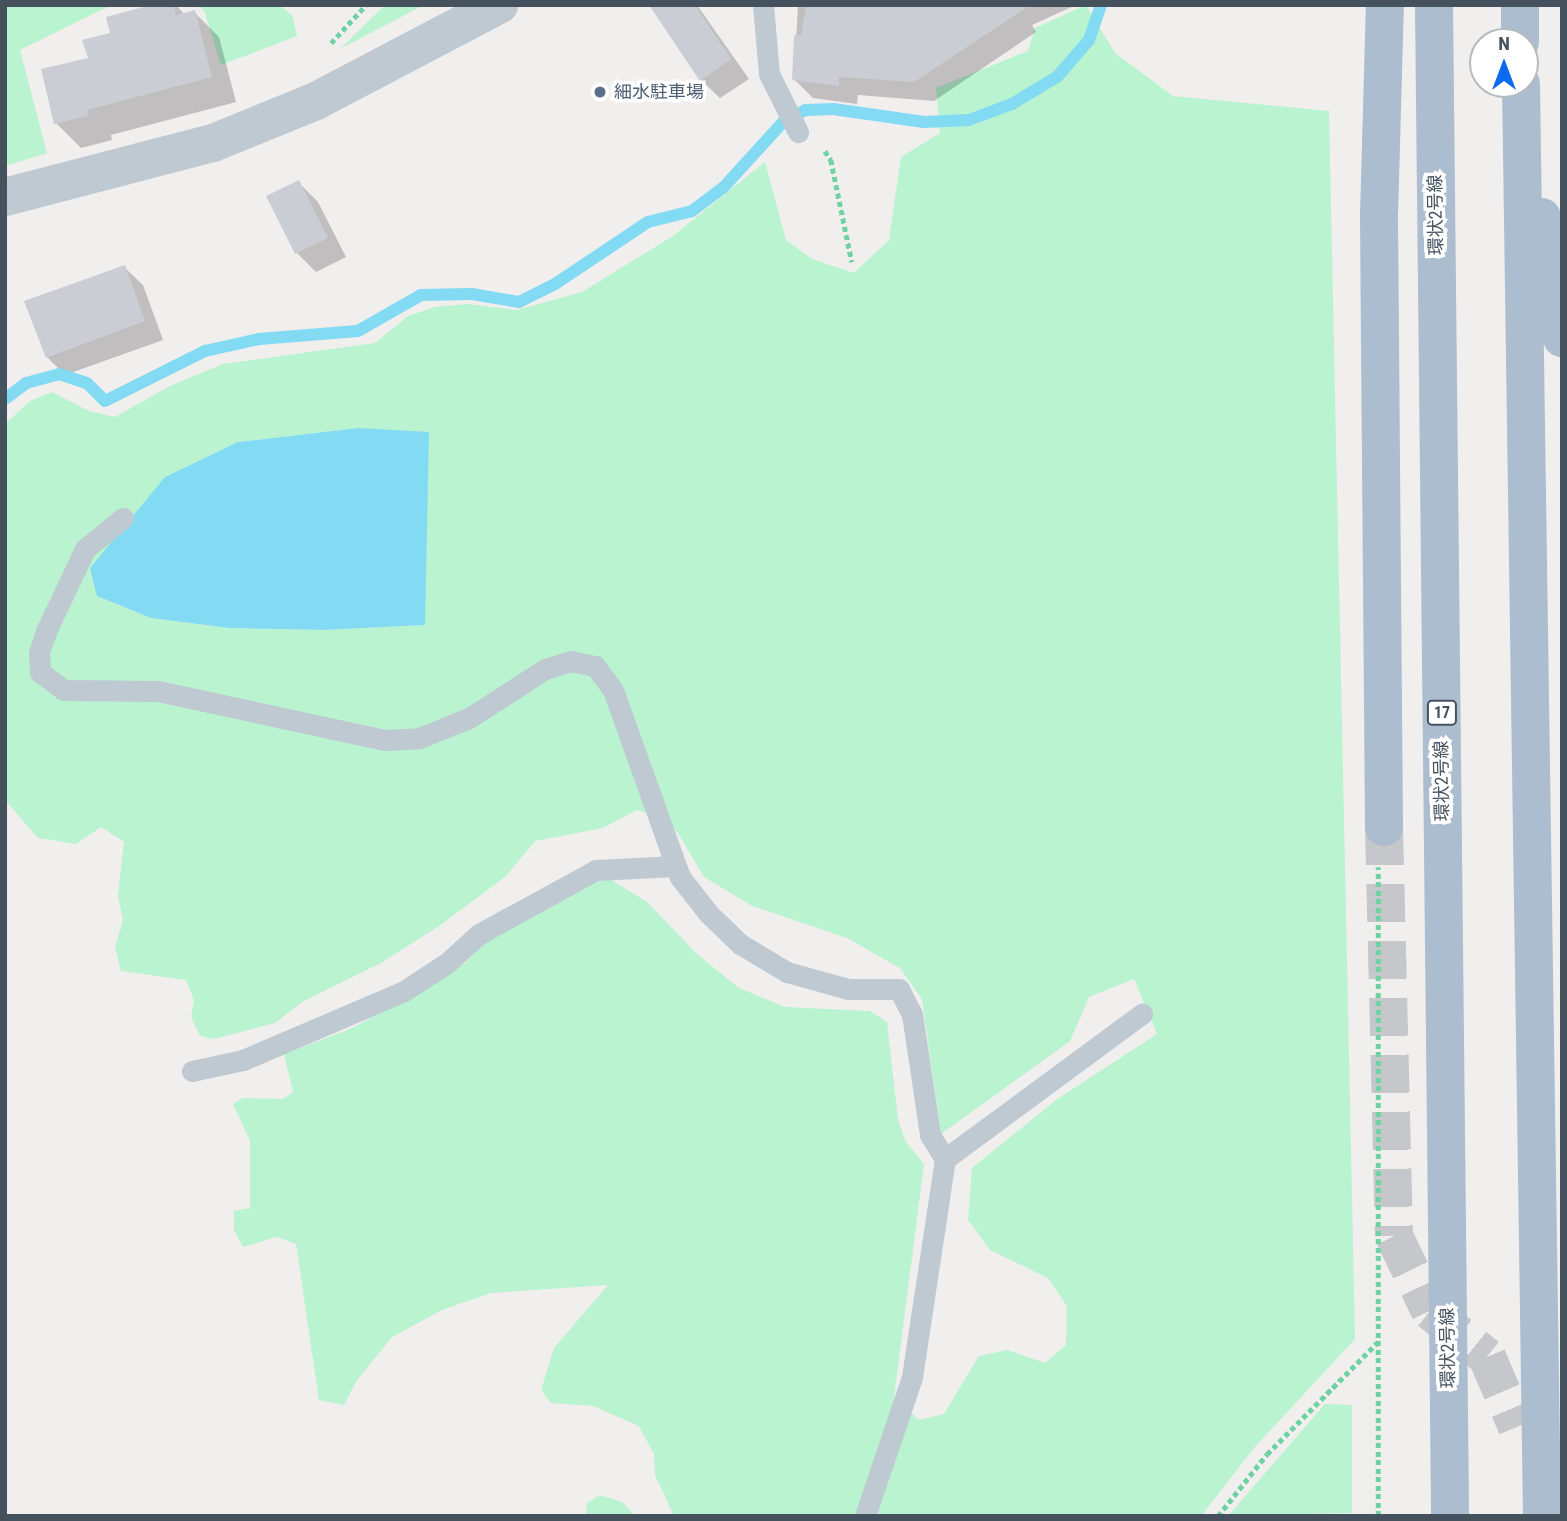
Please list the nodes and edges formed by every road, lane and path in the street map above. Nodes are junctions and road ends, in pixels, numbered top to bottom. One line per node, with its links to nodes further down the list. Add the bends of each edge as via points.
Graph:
1 (499, 5): 10 (street, via 316,102 213,143)
2 (763, 5): 9 (lane, via 769,74)
3 (1385, 5): 14 (main road, via 1379,216)
4 (1434, 5): 26 (main road, 環状2号線 / 17)
5 (1520, 5): 6 (main road)
6 (1520, 28)
7 (1521, 98): 19 (main road)
8 (1523, 98): 12 (main road)
9 (798, 132): 11 (path, via 831,160)
10 (5, 197)
11 (852, 262)
12 (1562, 338)
13 (123, 518): 15 (lane, via 85,549 39,652 40,672 64,690 158,691 385,740 419,738 469,718 545,669 570,660 595,666 613,690)
14 (1384, 827)
15 (676, 866): 17 (lane, via 596,870 479,934 447,963 404,991 243,1060); 18 (lane, via 708,913 740,944 787,972 848,989 899,989 912,1014 930,1135)
16 (1142, 1014): 18 (lane)
17 (192, 1071)
18 (945, 1159): 23 (lane, via 912,1377)
19 (1550, 1241): 21 (main road)
20 (1379, 1342): 24 (path, via 1267,1454)
21 (1528, 1415): 27 (main road); 28 (main road)
22 (1377, 1459): 25 (path)
23 (865, 1516)
24 (1218, 1516)
25 (1378, 1516)
26 (1450, 1516)
27 (1516, 1516)
28 (1542, 1516)

